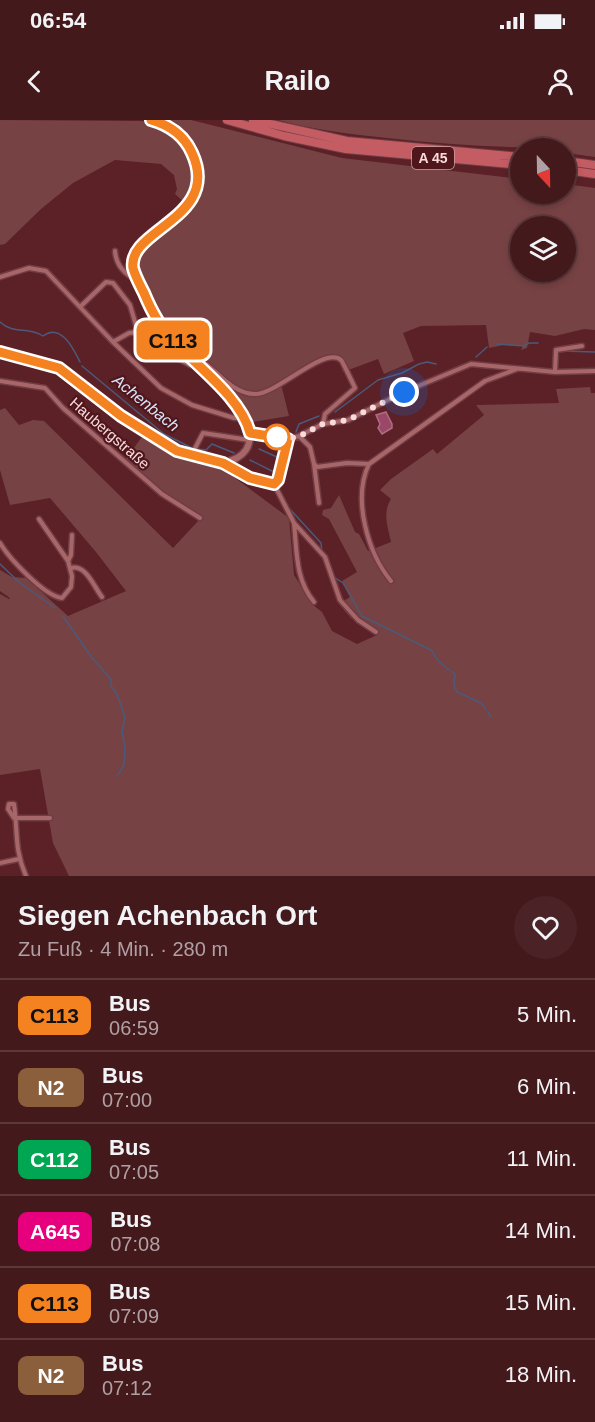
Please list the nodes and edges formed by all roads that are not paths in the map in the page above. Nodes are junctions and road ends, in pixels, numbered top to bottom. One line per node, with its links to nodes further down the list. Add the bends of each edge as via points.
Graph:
1 (151, 120): 12 (main road, via 170,128 184,140 193,154 197,177 186,208 136,251 133,268)
2 (227, 120): 6 (highway, A 45, via 346,149)
3 (254, 120): 4 (highway, A 45, via 347,141)
4 (510, 156)
5 (576, 162): 7 (highway)
6 (510, 164)
7 (595, 165)
8 (576, 171): 9 (highway)
9 (595, 174)
10 (115, 251): 12 (street, via 123,270)
11 (0, 278): 13 (street, via 29,268 42,268)
12 (138, 280): 18 (main road, via 172,340)
13 (81, 306): 14 (street, via 106,282 113,284 130,305); 15 (street)
14 (138, 332): 15 (street); 18 (street, via 158,348 190,365)
15 (113, 342): 23 (street, via 174,396)
16 (582, 346): 21 (street, via 556,350)
17 (0, 352): 28 (main road, via 59,368 152,437)
18 (198, 364): 23 (main road); 24 (street, via 205,363 233,387 257,394 328,357 338,358 355,388 325,414)
19 (519, 369): 21 (street); 24 (street, via 471,364 348,420); 31 (street, via 485,381)
20 (595, 371): 21 (street)
21 (555, 372)
22 (0, 381): 34 (street, Haubergstraße, via 45,388 70,415 162,494)
23 (244, 418): 25 (main road)
24 (323, 424): 26 (street)
25 (250, 436): 27 (street); 28 (street, via 203,433); 29 (main road, via 241,455)
26 (300, 436): 27 (street); 30 (street, via 310,447)
27 (288, 439): 32 (street)
28 (191, 456): 29 (main road)
29 (223, 463): 32 (street, via 250,478)
30 (314, 465): 31 (street); 33 (street)
31 (369, 465): 41 (street, via 362,485 365,523 379,567)
32 (274, 484): 36 (street)
33 (319, 503)
34 (200, 518)
35 (39, 519): 39 (street)
36 (294, 522): 43 (street, via 301,579); 44 (street, via 325,557 346,607)
37 (72, 535): 39 (street)
38 (0, 543): 40 (street, via 55,597 68,594)
39 (68, 561): 40 (street)
40 (71, 568): 42 (street, via 82,570)
41 (391, 581)
42 (102, 597)
43 (314, 602)
44 (376, 632)
45 (50, 818): 46 (street, via 14,818)
46 (19, 859): 47 (street); 48 (street)
47 (0, 864)
48 (26, 876)

